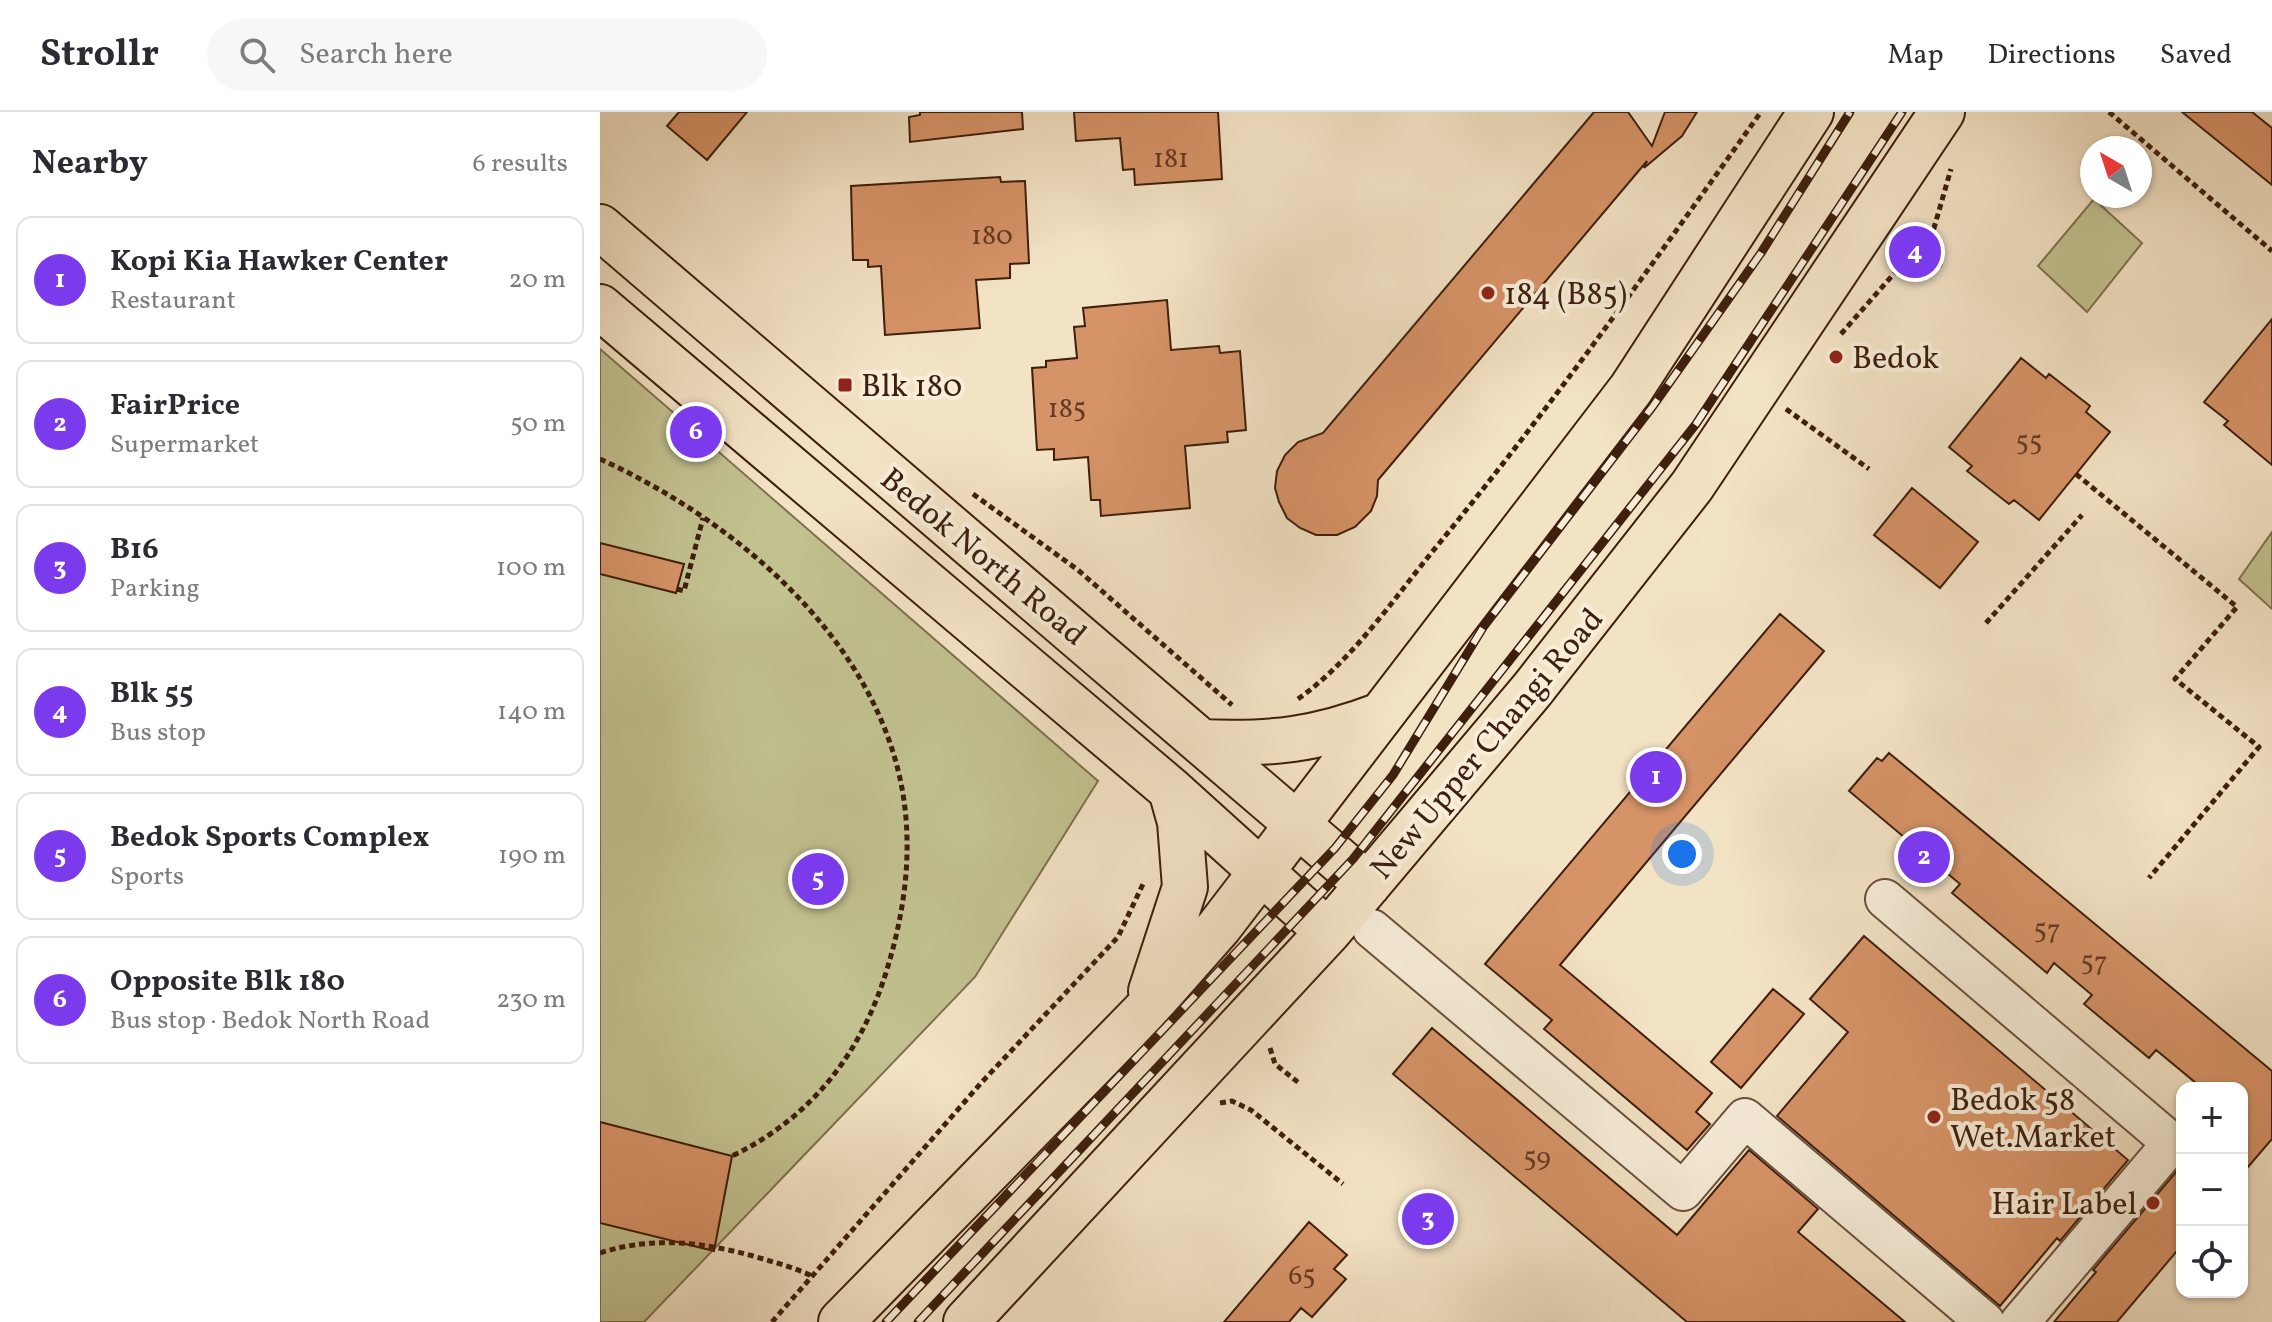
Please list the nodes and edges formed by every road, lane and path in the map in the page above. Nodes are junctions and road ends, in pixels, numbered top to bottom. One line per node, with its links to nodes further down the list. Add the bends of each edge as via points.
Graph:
1 (1761, 112): 19 (path, via 1500,470 1348,654)
2 (1811, 112): 21 (main road, via 1631,389)
3 (1942, 112): 10 (main road, New Upper Changi Road)
4 (2109, 112): 7 (path)
5 (1954, 161): 8 (path, via 1934,228 1915,252)
6 (600, 227): 22 (main road, Bedok North Road)
7 (2272, 251)
8 (1942, 266)
9 (600, 307): 23 (main road, Bedok North Road)
10 (1757, 389): 12 (path); 28 (main road, New Upper Changi Road, via 1610,593)
11 (600, 459): 15 (path)
12 (1869, 469)
13 (2076, 474): 27 (path, via 2237,607 2175,679 2259,747)
14 (2082, 515): 18 (path)
15 (703, 518): 17 (path, via 684,591); 34 (path, via 777,577 843,653 892,751 907,839 892,952 860,1036 806,1107 770,1136)
16 (1078, 570): 20 (path)
17 (677, 589)
18 (1986, 623)
19 (1292, 703)
20 (1242, 709)
21 (1381, 715): 22 (main road, via 1304,739 1270,744); 24 (main road)
22 (1201, 742): 24 (main road, Bedok North Road)
23 (1171, 790): 25 (main road, Bedok North Road); 32 (main road, via 1180,822 1185,887)
24 (1296, 824): 25 (main road); 28 (main road, Bedok North Road)
25 (1260, 873): 31 (main road, Bedok North Road); 32 (main road)
26 (1147, 874): 37 (path, via 1118,937)
27 (2149, 878)
28 (1368, 885): 31 (main road, New Upper Changi Road)
29 (1885, 899): 42 (street, via 2172,1143)
30 (1372, 929): 41 (street, via 1683,1191 1745,1118)
31 (1328, 932): 40 (main road, New Upper Changi Road)
32 (1144, 1012): 39 (main road)
33 (1211, 1109): 35 (path, via 1232,1101 1251,1110)
34 (732, 1156)
35 (1343, 1184)
36 (600, 1253): 37 (path, via 652,1242 685,1242 794,1267)
37 (812, 1276): 38 (path)
38 (772, 1322)
39 (841, 1322)
40 (966, 1322)
41 (1985, 1322)
42 (2020, 1322)

